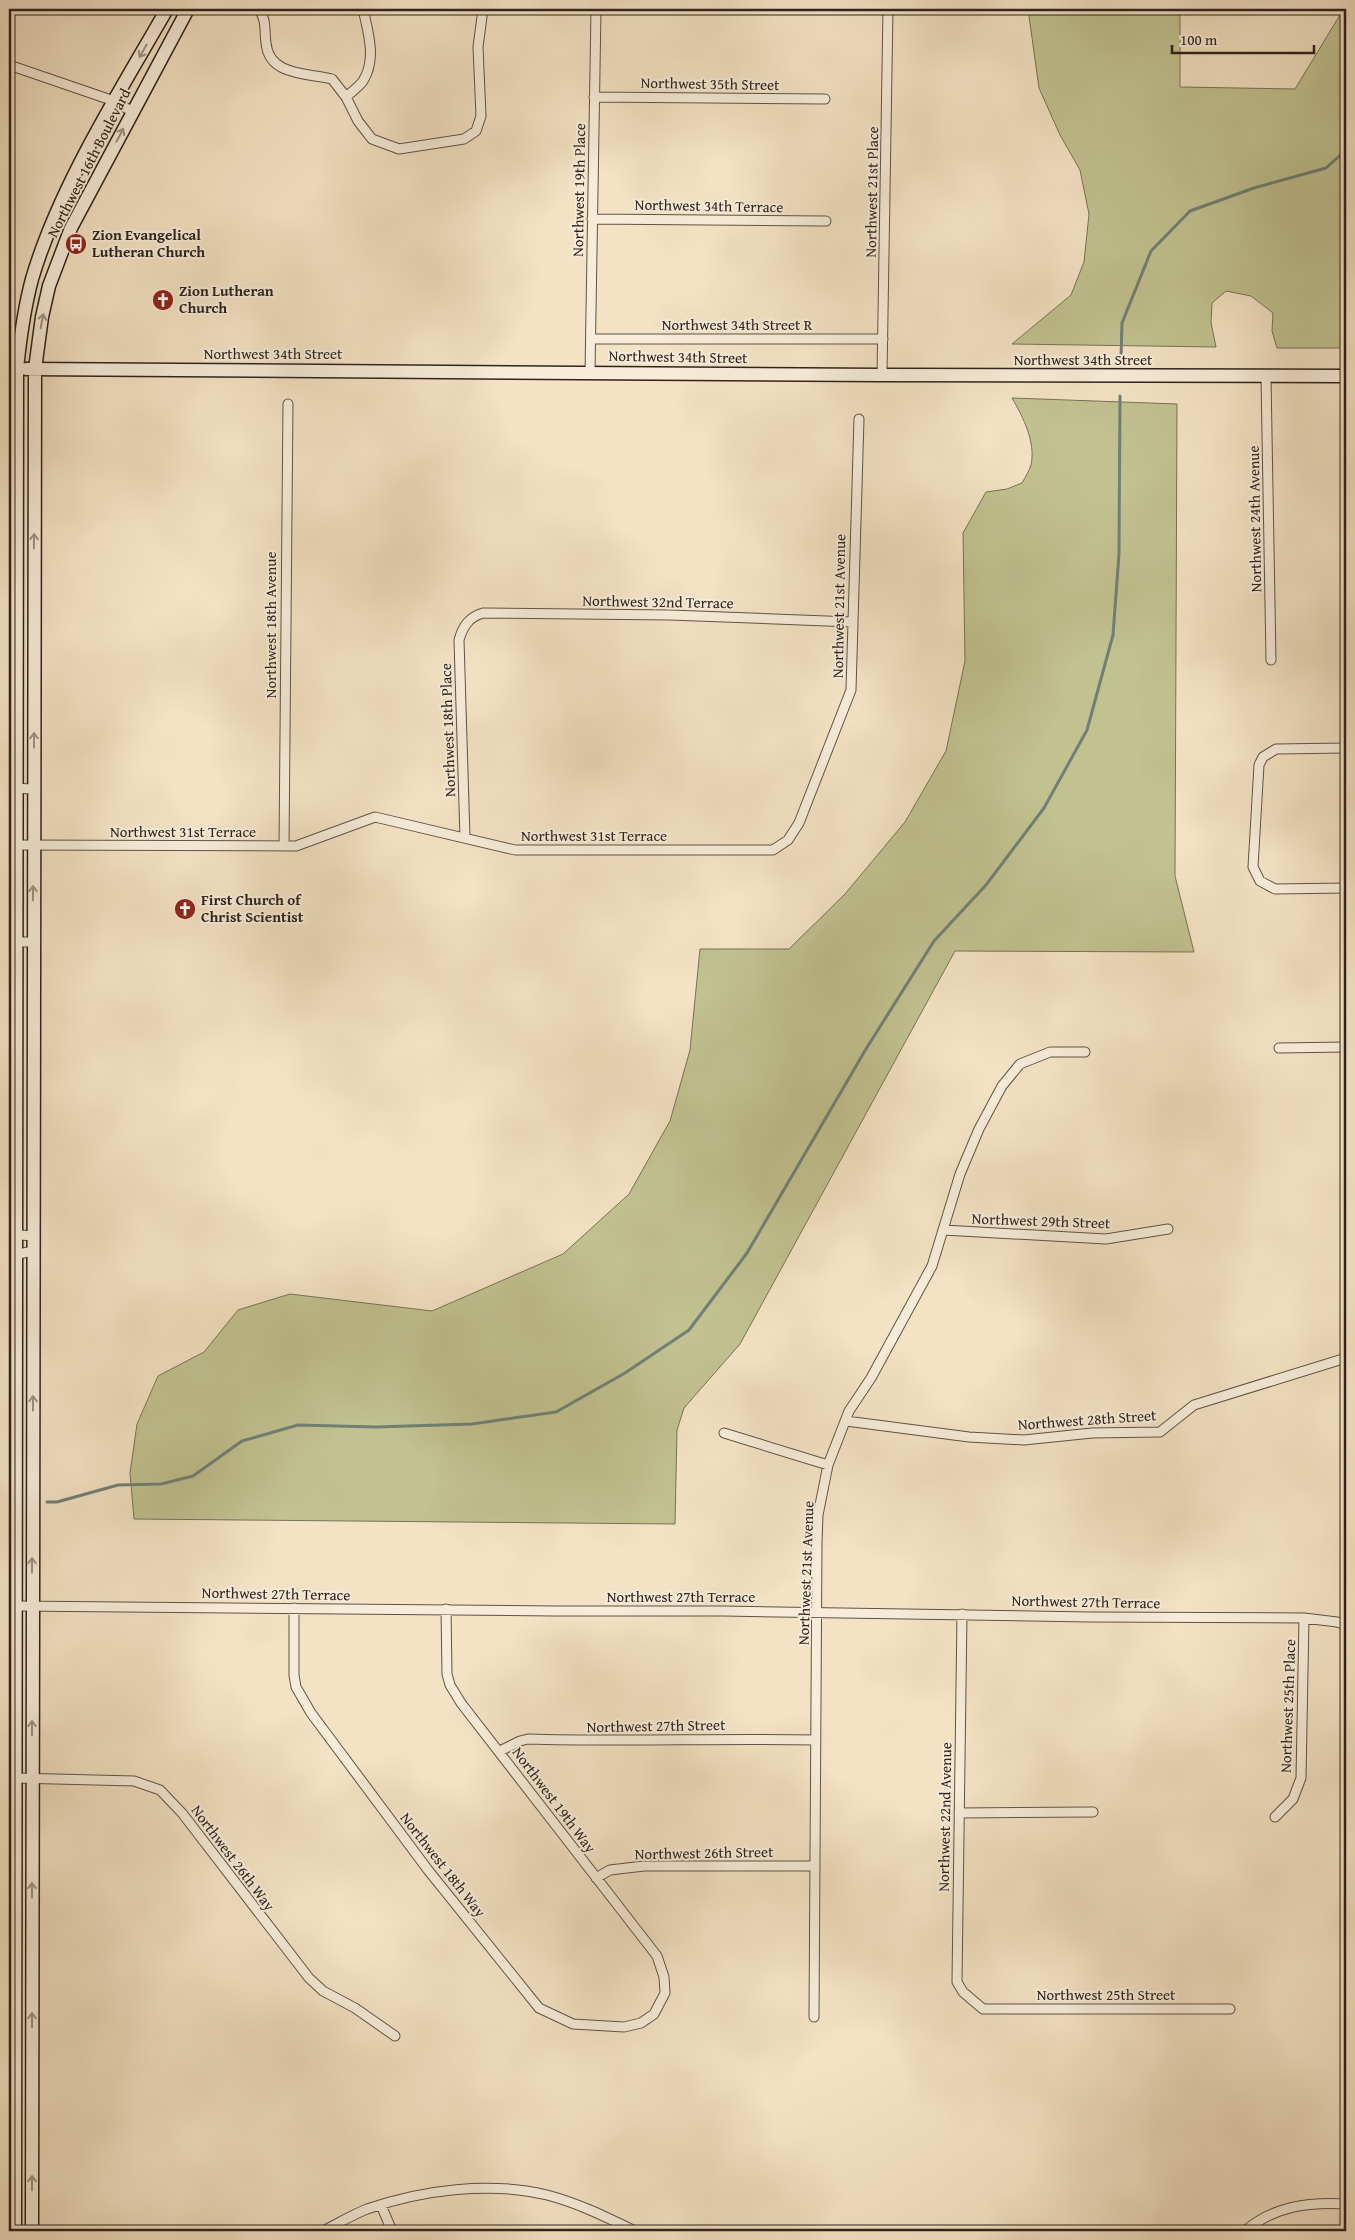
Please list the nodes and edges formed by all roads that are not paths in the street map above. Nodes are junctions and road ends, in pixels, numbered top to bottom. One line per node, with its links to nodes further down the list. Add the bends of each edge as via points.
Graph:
1 (167, 9): 12 (main road, Northwest 16th Boulevard, one-way to 12)
2 (188, 9): 13 (main road, Northwest 16th Boulevard)
3 (258, 9): 9 (street, via 265,19 267,51 276,64 289,72 332,79)
4 (363, 9): 9 (street, via 371,44 369,66 363,81)
5 (483, 9): 9 (street, via 478,47 481,116 476,131 464,139 399,149 372,139)
6 (596, 9): 10 (street, Northwest 19th Place)
7 (888, 9): 17 (street, Northwest 21st Place)
8 (9, 65): 12 (street)
9 (346, 97)
10 (594, 97): 11 (street, Northwest 35th Street); 14 (street, Northwest 19th Place)
11 (825, 99)
12 (114, 102): 13 (street); 18 (main road, Northwest 16th Boulevard, via 67,192 44,246 32,280)
13 (133, 112): 19 (main road, Northwest 16th Boulevard, one-way to 13, via 42,317 60,256 84,201)
14 (592, 219): 15 (street, Northwest 34th Terrace); 16 (street, Northwest 19th Place)
15 (826, 221)
16 (591, 339): 17 (street, Northwest 34th Street R); 20 (street, Northwest 19th Place)
17 (883, 340): 21 (street, Northwest 21st Place)
18 (13, 369): 19 (main road, Northwest 34th Street); 27 (main road, Northwest 16th Boulevard)
19 (35, 369): 20 (main road, Northwest 34th Street); 26 (main road, Northwest 16th Boulevard, one-way to 19)
20 (590, 372): 21 (main road, Northwest 34th Street)
21 (882, 375): 23 (main road, Northwest 34th Street)
22 (1346, 376): 23 (main road, Northwest 34th Street)
23 (1266, 377): 30 (street, Northwest 24th Avenue)
24 (288, 404): 38 (street, Northwest 18th Avenue)
25 (859, 418): 29 (street, Northwest 21st Avenue)
26 (33, 590): 27 (main road); 33 (main road, Northwest 16th Boulevard, one-way to 26)
27 (16, 591): 32 (main road, Northwest 16th Boulevard)
28 (466, 622): 29 (street, Northwest 32nd Terrace, via 483,613 670,615); 34 (street, Northwest 18th Place, via 459,640)
29 (852, 622): 35 (street, Northwest 21st Avenue, via 851,690 799,823)
30 (1271, 660)
31 (1346, 748): 39 (street, via 1276,749 1263,757 1259,765 1253,867 1260,881 1275,889)
32 (12, 788): 33 (street); 36 (main road, Northwest 16th Boulevard)
33 (34, 789): 37 (main road, Northwest 16th Boulevard)
34 (465, 838): 35 (street, Northwest 31st Terrace, via 515,850 773,850); 38 (street, Northwest 31st Terrace, via 375,817 296,846)
35 (788, 840)
36 (16, 845): 37 (street, Northwest 31st Terrace); 40 (main road, Northwest 16th Boulevard)
37 (34, 845): 38 (street, Northwest 31st Terrace); 41 (main road, Northwest 16th Boulevard, one-way to 37)
38 (284, 846)
39 (1346, 888)
40 (12, 942): 41 (street); 47 (main road, Northwest 16th Boulevard)
41 (33, 942): 48 (main road, Northwest 16th Boulevard)
42 (1346, 1047): 43 (street)
43 (1280, 1048)
44 (1085, 1052): 45 (street, Northwest 21st Avenue, via 1050,1052 1020,1064 1002,1086 960,1174)
45 (943, 1230): 46 (street, Northwest 29th Street, via 1106,1239); 52 (street, Northwest 21st Avenue, via 932,1266 871,1378 849,1410)
46 (1168, 1230)
47 (12, 1235): 48 (street); 50 (main road, Northwest 16th Boulevard)
48 (34, 1236): 49 (main road, Northwest 16th Boulevard)
49 (34, 1251): 50 (street); 53 (main road, Northwest 16th Boulevard, one-way to 49)
50 (12, 1256): 54 (main road, Northwest 16th Boulevard)
51 (1346, 1358): 52 (street, Northwest 28th Street, via 1194,1405 1160,1432 1092,1433 1024,1440 969,1437)
52 (846, 1421): 56 (street, Northwest 21st Avenue)
53 (32, 1425): 54 (main road); 57 (main road, Northwest 16th Boulevard, one-way to 53)
54 (16, 1426): 58 (main road, Northwest 16th Boulevard)
55 (724, 1433): 56 (street)
56 (828, 1465): 61 (street, Northwest 21st Avenue, via 818,1514)
57 (32, 1605): 58 (street, Northwest 27th Terrace); 59 (street, Northwest 27th Terrace); 68 (main road, Northwest 16th Boulevard, one-way to 57)
58 (15, 1606): 67 (main road, Northwest 16th Boulevard)
59 (294, 1608): 60 (street, Northwest 27th Terrace); 76 (street, Northwest 18th Way, via 294,1675 296,1687 311,1714 428,1870 539,2008 573,2024 624,2027 641,2024 654,2014)
60 (446, 1609): 61 (street, Northwest 27th Terrace); 66 (street, Northwest 19th Way, via 450,1685)
61 (817, 1613): 62 (street, Northwest 27th Terrace); 65 (street, Northwest 21st Avenue)
62 (962, 1614): 63 (street, Northwest 27th Terrace); 70 (street, Northwest 22nd Avenue)
63 (1304, 1618): 64 (street, Northwest 27th Terrace); 71 (street, Northwest 25th Place, via 1301,1778 1293,1799)
64 (1346, 1625)
65 (816, 1740): 66 (street, Northwest 27th Street, via 528,1739); 72 (street, Northwest 21st Avenue)
66 (500, 1751): 73 (street, Northwest 19th Way)
67 (15, 1778): 68 (street, Northwest 26th Way); 74 (main road, Northwest 16th Boulevard)
68 (32, 1778): 75 (main road, Northwest 16th Boulevard, one-way to 68); 80 (street, Northwest 26th Way, via 134,1781 160,1790 182,1813 309,1978 323,1991 355,2008)
69 (1093, 1812): 70 (street)
70 (959, 1813): 77 (street, Northwest 22nd Avenue, via 958,1982 963,1992)
71 (1275, 1817)
72 (815, 1866): 73 (street, Northwest 26th Street, via 644,1866 610,1870); 79 (street, Northwest 21st Avenue)
73 (596, 1878): 76 (street, Northwest 19th Way, via 656,1956 664,1977)
74 (12, 1939): 75 (street); 81 (main road, Northwest 16th Boulevard)
75 (32, 1939): 82 (main road, Northwest 16th Boulevard, one-way to 75)
76 (663, 2000)
77 (983, 2009): 78 (street, Northwest 25th Street)
78 (1230, 2009)
79 (814, 2017)
80 (395, 2036)
81 (15, 2114): 82 (main road); 85 (main road, Northwest 16th Boulevard)
82 (32, 2114): 86 (main road, Northwest 16th Boulevard, one-way to 82)
83 (1346, 2204): 90 (street, via 1298,2205 1276,2212)
84 (381, 2205): 87 (street); 88 (street); 89 (street, via 436,2193 515,2189 579,2205)
85 (15, 2231)
86 (32, 2231)
87 (323, 2231)
88 (392, 2231)
89 (635, 2231)
90 (1244, 2231)

